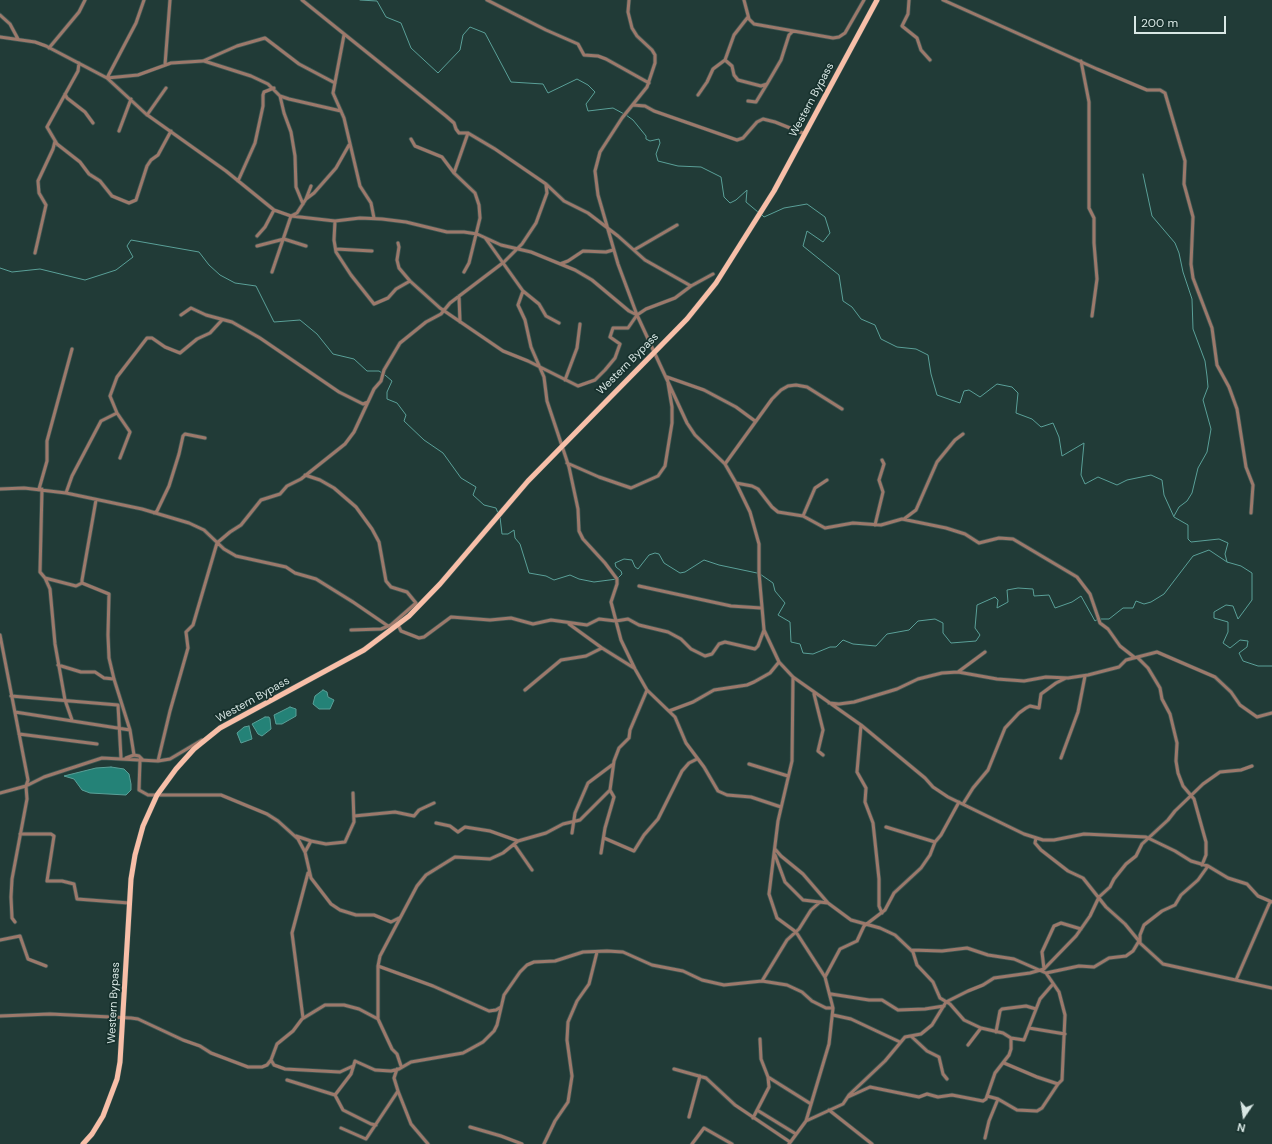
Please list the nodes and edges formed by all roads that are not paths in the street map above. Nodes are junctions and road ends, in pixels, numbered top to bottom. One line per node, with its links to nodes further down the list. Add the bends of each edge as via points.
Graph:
1 (85, 0): 18 (street, via 79,12)
2 (144, 0): 25 (street, via 136,23)
3 (170, 0): 24 (street)
4 (302, 0): 15 (street)
5 (487, 0): 26 (street, via 578,44 584,55 598,56)
6 (629, 0): 26 (street, via 628,12 632,28 655,55)
7 (744, 0): 13 (street)
8 (864, 0): 14 (street, via 845,33 839,37)
9 (877, 0): 43 (main road, Western Bypass)
10 (909, 0): 20 (street, via 908,14 902,26 915,36 921,50)
11 (943, 0): 22 (street)
12 (0, 15): 17 (street, via 10,24)
13 (748, 17): 14 (street, via 754,24); 19 (street, via 734,35)
14 (792, 32): 28 (street, via 781,60)
15 (344, 35): 27 (street); 42 (street, via 446,116 459,133)
16 (0, 37): 17 (street)
17 (18, 39): 18 (street)
18 (49, 48): 23 (street)
19 (725, 60): 28 (street, via 732,66 738,80 761,86); 32 (street, via 712,69)
20 (930, 60)
21 (203, 61): 24 (street); 27 (street, via 237,46 265,38 299,64); 30 (street, via 251,76)
22 (1081, 61): 84 (street, via 1089,102 1089,208 1094,218 1097,279); 113 (street, via 1147,90 1163,91 1168,97 1184,155 1184,184 1193,217 1193,278 1212,328 1217,365 1230,387 1237,409 1246,467 1253,485)
23 (79, 63): 25 (street); 31 (street, via 78,71)
24 (165, 65): 25 (street, via 138,75)
25 (106, 78): 34 (street)
26 (649, 83): 36 (street)
27 (335, 84): 37 (street, via 333,93)
28 (767, 84): 35 (street, via 756,102)
29 (166, 88): 38 (street)
30 (274, 88): 33 (street); 48 (street, via 264,92 264,106 254,148)
31 (65, 94): 39 (street); 45 (street, via 47,125)
32 (698, 95)
33 (280, 96): 37 (street); 52 (street, via 291,132 296,187)
34 (131, 99): 38 (street); 40 (street)
35 (748, 101)
36 (633, 105): 43 (street, via 645,106 737,140 743,138 763,119); 58 (street, via 602,148 595,171 598,194)
37 (341, 111): 46 (street)
38 (147, 115): 41 (street)
39 (93, 123)
40 (119, 131)
41 (171, 131): 45 (street, via 158,155 147,166 138,196 133,203 112,196 80,162); 48 (street)
42 (468, 133): 47 (street); 49 (street)
43 (805, 134): 90 (main road, Western Bypass, via 763,209 716,283)
44 (411, 139): 47 (street, via 415,146 442,157)
45 (55, 142): 71 (street, via 38,181 38,193 46,205)
46 (349, 145): 51 (street, via 336,168); 55 (street, via 356,162 360,186 372,206)
47 (454, 173): 59 (street, via 477,196 480,210)
48 (238, 181): 53 (street)
49 (546, 184): 58 (street, via 564,201 588,213); 66 (street, via 547,193 536,224)
50 (311, 186): 51 (street)
51 (306, 199): 52 (street)
52 (303, 204): 54 (street, via 295,215)
53 (274, 210): 54 (street); 60 (street)
54 (291, 216): 56 (street); 62 (street)
55 (374, 218): 56 (street); 59 (street, via 406,222 447,232)
56 (335, 221): 67 (street)
57 (677, 225): 69 (street)
58 (609, 230): 68 (street); 69 (street)
59 (477, 234): 61 (street); 75 (street)
60 (257, 236)
61 (485, 238): 66 (street, via 501,245); 72 (street)
62 (284, 239): 64 (street); 65 (street); 74 (street)
63 (398, 242): 77 (street, via 397,264)
64 (257, 246)
65 (306, 246)
66 (518, 248): 72 (street); 73 (street)
67 (336, 249): 70 (street); 77 (street, via 351,275 375,305 392,296 396,289)
68 (614, 250): 73 (street, via 582,251); 82 (street)
69 (634, 250): 78 (street, via 645,260)
70 (372, 251)
71 (35, 253)
72 (504, 262): 79 (street); 80 (street)
73 (560, 264): 82 (street, via 592,280 629,311)
74 (272, 272)
75 (464, 272)
76 (713, 274): 78 (street)
77 (410, 281): 81 (street)
78 (691, 286): 82 (street, via 675,298)
79 (523, 291): 87 (street, via 539,304 546,316); 91 (street, via 518,305)
80 (459, 296): 81 (street); 86 (street)
81 (444, 310): 86 (street); 94 (street, via 400,343)
82 (637, 314): 90 (street); 93 (street, via 628,328 613,328 610,337 620,344 612,361 600,375 590,383 578,386)
83 (180, 315): 85 (street, via 191,308)
84 (1092, 316)
85 (222, 320): 94 (street, via 247,330 339,392 362,404); 96 (street, via 210,333 197,339 180,353 152,338 147,338 117,377 112,389 110,396)
86 (460, 322): 91 (street, via 503,351)
87 (559, 323)
88 (580, 324): 93 (street, via 576,348)
89 (72, 349): 109 (street, via 48,441)
90 (656, 352): 92 (street); 100 (main road, Western Bypass)
91 (540, 368): 93 (street); 100 (street, via 544,377 547,401)
92 (667, 377): 97 (street, via 704,390); 103 (street, via 672,423 665,466 658,476 631,488); 104 (street, via 691,430)
93 (565, 380)
94 (368, 402): 105 (street, via 354,432 345,444)
95 (842, 409): 97 (street, via 807,387 796,385 781,390)
96 (117, 413): 101 (street, via 130,433); 110 (street, via 101,421 72,476)
97 (755, 421): 104 (street)
98 (963, 434): 115 (street, via 936,462 916,510)
99 (205, 438): 112 (street, via 185,434 183,436 169,486)
100 (562, 445): 103 (street); 124 (main road, Western Bypass, via 440,584)
101 (120, 458)
102 (882, 460): 116 (street, via 884,464 879,480 883,492)
103 (567, 463): 122 (street, via 576,498 581,535 617,579 611,600)
104 (725, 464): 107 (street)
105 (305, 475): 117 (street, via 287,486 280,494 261,500 241,525); 125 (street, via 334,488 356,507 379,542 386,581 391,587 407,592 416,602)
106 (827, 480): 114 (street, via 815,488)
107 (736, 483): 114 (street, via 758,489 778,512); 121 (street, via 750,512 758,540)
108 (0, 489): 109 (street)
109 (41, 489): 110 (street); 118 (street, via 40,572)
110 (66, 493): 111 (street)
111 (96, 500): 112 (street); 119 (street)
112 (154, 513): 117 (street, via 200,528)
113 (1251, 514)
114 (803, 516): 116 (street, via 825,528 853,523)
115 (902, 519): 116 (street); 131 (street, via 946,528 965,534 980,543 1000,538 1013,539 1062,568 1085,585 1100,623 1108,629 1120,646)
116 (875, 525)
117 (217, 543): 125 (street, via 236,556 286,567 295,573 316,579); 165 (street, via 193,625 186,632 188,648)
118 (45, 578): 119 (street, via 76,586); 134 (street, via 50,589)
119 (82, 583): 141 (street, via 109,594 108,636)
120 (639, 586): 121 (street, via 731,606)
121 (761, 608): 127 (street)
122 (616, 621): 123 (street, via 599,620 587,625); 127 (street, via 628,619 639,625 668,632 705,656 712,654 719,644 725,642 755,649); 135 (street, via 621,640)
123 (568, 623): 124 (street, via 551,620 532,624 511,618 451,618 419,638 401,631); 129 (street)
124 (398, 625): 157 (main road, Western Bypass, via 364,650 241,715)
125 (388, 626): 126 (street, via 381,629)
126 (351, 630)
127 (764, 630): 133 (street)
128 (0, 635): 146 (street)
129 (602, 648): 135 (street); 143 (street, via 586,656 561,660)
130 (984, 652): 136 (street)
131 (1134, 657): 132 (street); 137 (street, via 1119,667)
132 (1138, 658): 151 (street, via 1154,652 1167,655 1216,677 1240,705 1257,717); 175 (street, via 1148,668 1160,688 1176,736 1178,773 1183,786)
133 (779, 662): 138 (street); 149 (street, via 770,673 754,682 714,690 693,702)
134 (58, 665): 141 (street, via 81,672 95,672 104,678); 147 (street)
135 (635, 669): 144 (street)
136 (958, 672): 139 (street, via 1024,681); 148 (street, via 935,674 897,690 854,702)
137 (1085, 676): 140 (street); 162 (street, via 1078,712)
138 (792, 677): 145 (street); 169 (street, via 792,752)
139 (1052, 677): 140 (street); 142 (street)
140 (1068, 678): 142 (street)
141 (114, 679): 155 (street)
142 (1056, 683): 178 (street, via 1041,694 1039,708 1026,708 1005,728 988,770 972,788)
143 (525, 690)
144 (647, 690): 149 (street); 167 (street, via 629,738 619,748)
145 (814, 694): 148 (street); 160 (street, via 822,727 818,748)
146 (11, 696): 147 (street); 150 (street)
147 (65, 700): 152 (street); 154 (street, via 118,705)
148 (827, 702): 153 (street)
149 (668, 711): 163 (street, via 674,717)
150 (15, 712): 152 (street); 156 (street)
151 (1272, 712)
152 (72, 720): 154 (street)
153 (861, 725): 176 (street, via 933,787); 207 (street, via 857,772 865,785 865,802 872,823)
154 (119, 727): 155 (street); 161 (street)
155 (130, 730): 159 (street)
156 (19, 734): 158 (street); 170 (street, via 28,780)
157 (206, 739): 165 (street, via 189,746 173,758); 174 (main road, Western Bypass, via 176,769)
158 (97, 744)
159 (134, 755): 161 (street); 164 (street)
160 (822, 755)
161 (123, 758): 164 (street); 170 (street, via 102,758 44,777)
162 (1061, 758)
163 (697, 759): 179 (street, via 721,794 751,797); 187 (street, via 688,763 682,771 658,819 634,851)
164 (142, 760): 165 (street); 174 (street, via 139,790 148,795)
165 (158, 761)
166 (750, 764): 169 (street)
167 (612, 765): 171 (street); 182 (street, via 588,783)
168 (1252, 766): 175 (street, via 1220,772)
169 (788, 776): 179 (street)
170 (26, 786): 172 (street); 185 (street, via 27,799)
171 (610, 790): 182 (street, via 583,818); 187 (street, via 614,797)
172 (0, 793)
173 (354, 793): 180 (street)
174 (157, 795): 186 (street, via 221,795 269,816); 205 (main road, Western Bypass, via 143,826 135,855)
175 (1192, 796): 189 (street); 198 (street, via 1206,842 1206,855)
176 (959, 802): 178 (street); 192 (street)
177 (434, 803): 180 (street, via 419,810 414,816 395,812)
178 (964, 804): 188 (street)
179 (781, 807): 194 (street)
180 (354, 816): 190 (street, via 345,842 326,844)
181 (436, 822): 191 (street, via 450,826 458,832 465,827 494,832)
182 (573, 823): 184 (street); 191 (street, via 563,824 546,833)
183 (886, 827): 192 (street)
184 (572, 833)
185 (20, 834): 205 (street, via 54,836 47,881 74,884 77,899); 209 (street, via 11,897 12,918)
186 (294, 835): 190 (street); 195 (street)
187 (604, 838): 196 (street)
188 (1036, 838): 189 (street, via 1054,840 1084,834); 202 (street, via 1035,843 1040,850 1068,871 1083,878)
189 (1148, 838): 198 (street, via 1191,861); 202 (street, via 1110,887)
190 (311, 841): 195 (street)
191 (518, 841): 193 (street)
192 (935, 842): 207 (street, via 921,868 894,893)
193 (514, 844): 200 (street); 208 (street, via 490,859 455,857 426,875)
194 (775, 849): 197 (street); 206 (street, via 803,874)
195 (305, 852): 201 (street)
196 (601, 853)
197 (775, 855): 203 (street, via 788,886 803,900); 214 (street, via 769,888 770,900 777,918)
198 (1202, 864): 199 (street)
199 (1208, 866): 204 (street, via 1228,878 1248,884 1258,896); 216 (street, via 1173,906 1144,925)
200 (532, 870)
201 (309, 871): 210 (street, via 318,889 335,907 356,915 377,916); 235 (street, via 292,933)
202 (1099, 897): 212 (street); 216 (street)
203 (820, 902): 206 (street); 214 (street, via 811,910)
204 (1271, 902): 223 (street)
205 (129, 903): 234 (main road, Western Bypass)
206 (828, 903): 211 (street, via 847,918)
207 (882, 913): 211 (street)
208 (399, 918): 210 (street); 213 (street)
209 (15, 922)
210 (391, 922): 213 (street)
211 (866, 924): 217 (street, via 888,931); 222 (street, via 857,941 840,949)
212 (1082, 929): 221 (street); 221 (street, via 1060,923 1054,926 1042,952)
213 (394, 931): 220 (street, via 380,956)
214 (796, 932): 222 (street); 224 (street, via 786,940)
215 (0, 940): 219 (street, via 20,936 28,959)
216 (1139, 941): 221 (street, via 1128,956 1109,958 1095,967 1079,966 1060,971); 223 (street, via 1163,964)
217 (911, 950): 221 (street, via 942,951 967,948 978,953 1014,959); 228 (street, via 919,968 933,982)
218 (597, 952): 224 (street, via 623,952 652,965 683,971 702,980 724,985); 229 (street, via 583,952 555,961 530,963 520,972 504,995); 277 (street, via 589,984 577,1000 568,1019 567,1040 572,1076 568,1102)
219 (46, 966)
220 (378, 966): 229 (street, via 433,986 489,1011); 236 (street)
221 (1044, 971): 225 (street); 228 (street, via 994,978)
222 (825, 977): 227 (street)
223 (1236, 980): 226 (street)
224 (762, 981): 230 (street, via 791,986 812,1001 826,1008)
225 (1053, 984): 231 (street, via 1040,999); 240 (street, via 1062,999 1066,1022)
226 (1272, 988)
227 (831, 994): 228 (street, via 882,1000 898,1010 925,1009); 230 (street)
228 (945, 1004): 237 (street, via 950,1004 968,1023); 241 (street, via 932,1025 921,1034)
229 (501, 1007): 249 (street, via 497,1024 483,1042 463,1053 411,1062)
230 (833, 1008): 233 (street)
231 (1036, 1009): 238 (street); 239 (street, via 1026,1006 1002,1009)
232 (0, 1016): 234 (street, via 50,1014)
233 (833, 1016): 244 (street, via 851,1020); 262 (street, via 829,1044)
234 (124, 1018): 246 (street, via 138,1019 248,1067 262,1067); 274 (main road, Western Bypass, via 116,1079 103,1116)
235 (303, 1018): 236 (street, via 324,1005 339,1004 359,1010); 246 (street, via 291,1033 277,1044)
236 (378, 1020): 249 (street)
237 (980, 1028): 239 (street); 245 (street)
238 (1029, 1028): 240 (street); 242 (street, via 1024,1040)
239 (996, 1032): 242 (street)
240 (1065, 1034): 256 (street, via 1062,1080)
241 (912, 1036): 244 (street, via 907,1036); 254 (street, via 927,1051 939,1057 943,1074)
242 (1011, 1038): 247 (street, via 1011,1049)
243 (760, 1039): 253 (street, via 761,1059)
244 (900, 1042): 260 (street, via 885,1061)
245 (968, 1045)
246 (271, 1060): 248 (street, via 274,1065 285,1069 340,1072)
247 (1004, 1062): 256 (street); 259 (street, via 995,1073)
248 (353, 1066): 250 (street, via 355,1061 375,1070); 258 (street)
249 (402, 1066): 250 (street)
250 (398, 1069): 257 (street, via 394,1078)
251 (674, 1069): 252 (street)
252 (700, 1076): 265 (street); 266 (street, via 711,1082 724,1097)
253 (768, 1077): 262 (street); 263 (street, via 769,1087)
254 (947, 1079)
255 (287, 1080): 258 (street)
256 (1058, 1084): 261 (street, via 1042,1108 1034,1112 1017,1110)
257 (398, 1091): 268 (street); 275 (street, via 411,1124)
258 (335, 1096): 268 (street, via 343,1110)
259 (987, 1096): 260 (street, via 986,1099 978,1101 952,1095 938,1097 927,1094 919,1097 870,1087); 261 (street)
260 (848, 1097): 264 (street, via 844,1104)
261 (998, 1100): 272 (street)
262 (811, 1104): 267 (street)
263 (757, 1110): 266 (street); 271 (street)
264 (829, 1110): 267 (street); 280 (street)
265 (689, 1117)
266 (753, 1118): 273 (street)
267 (806, 1121): 271 (street)
268 (376, 1124): 270 (street, via 366,1139)
269 (470, 1127): 276 (street)
270 (341, 1128)
271 (796, 1134): 273 (street)
272 (985, 1138)
273 (790, 1143)
274 (83, 1144)
275 (428, 1144)
276 (522, 1144)
277 (544, 1144)
278 (692, 1144): 279 (street, via 704,1128)
279 (732, 1144)
280 (872, 1144)

